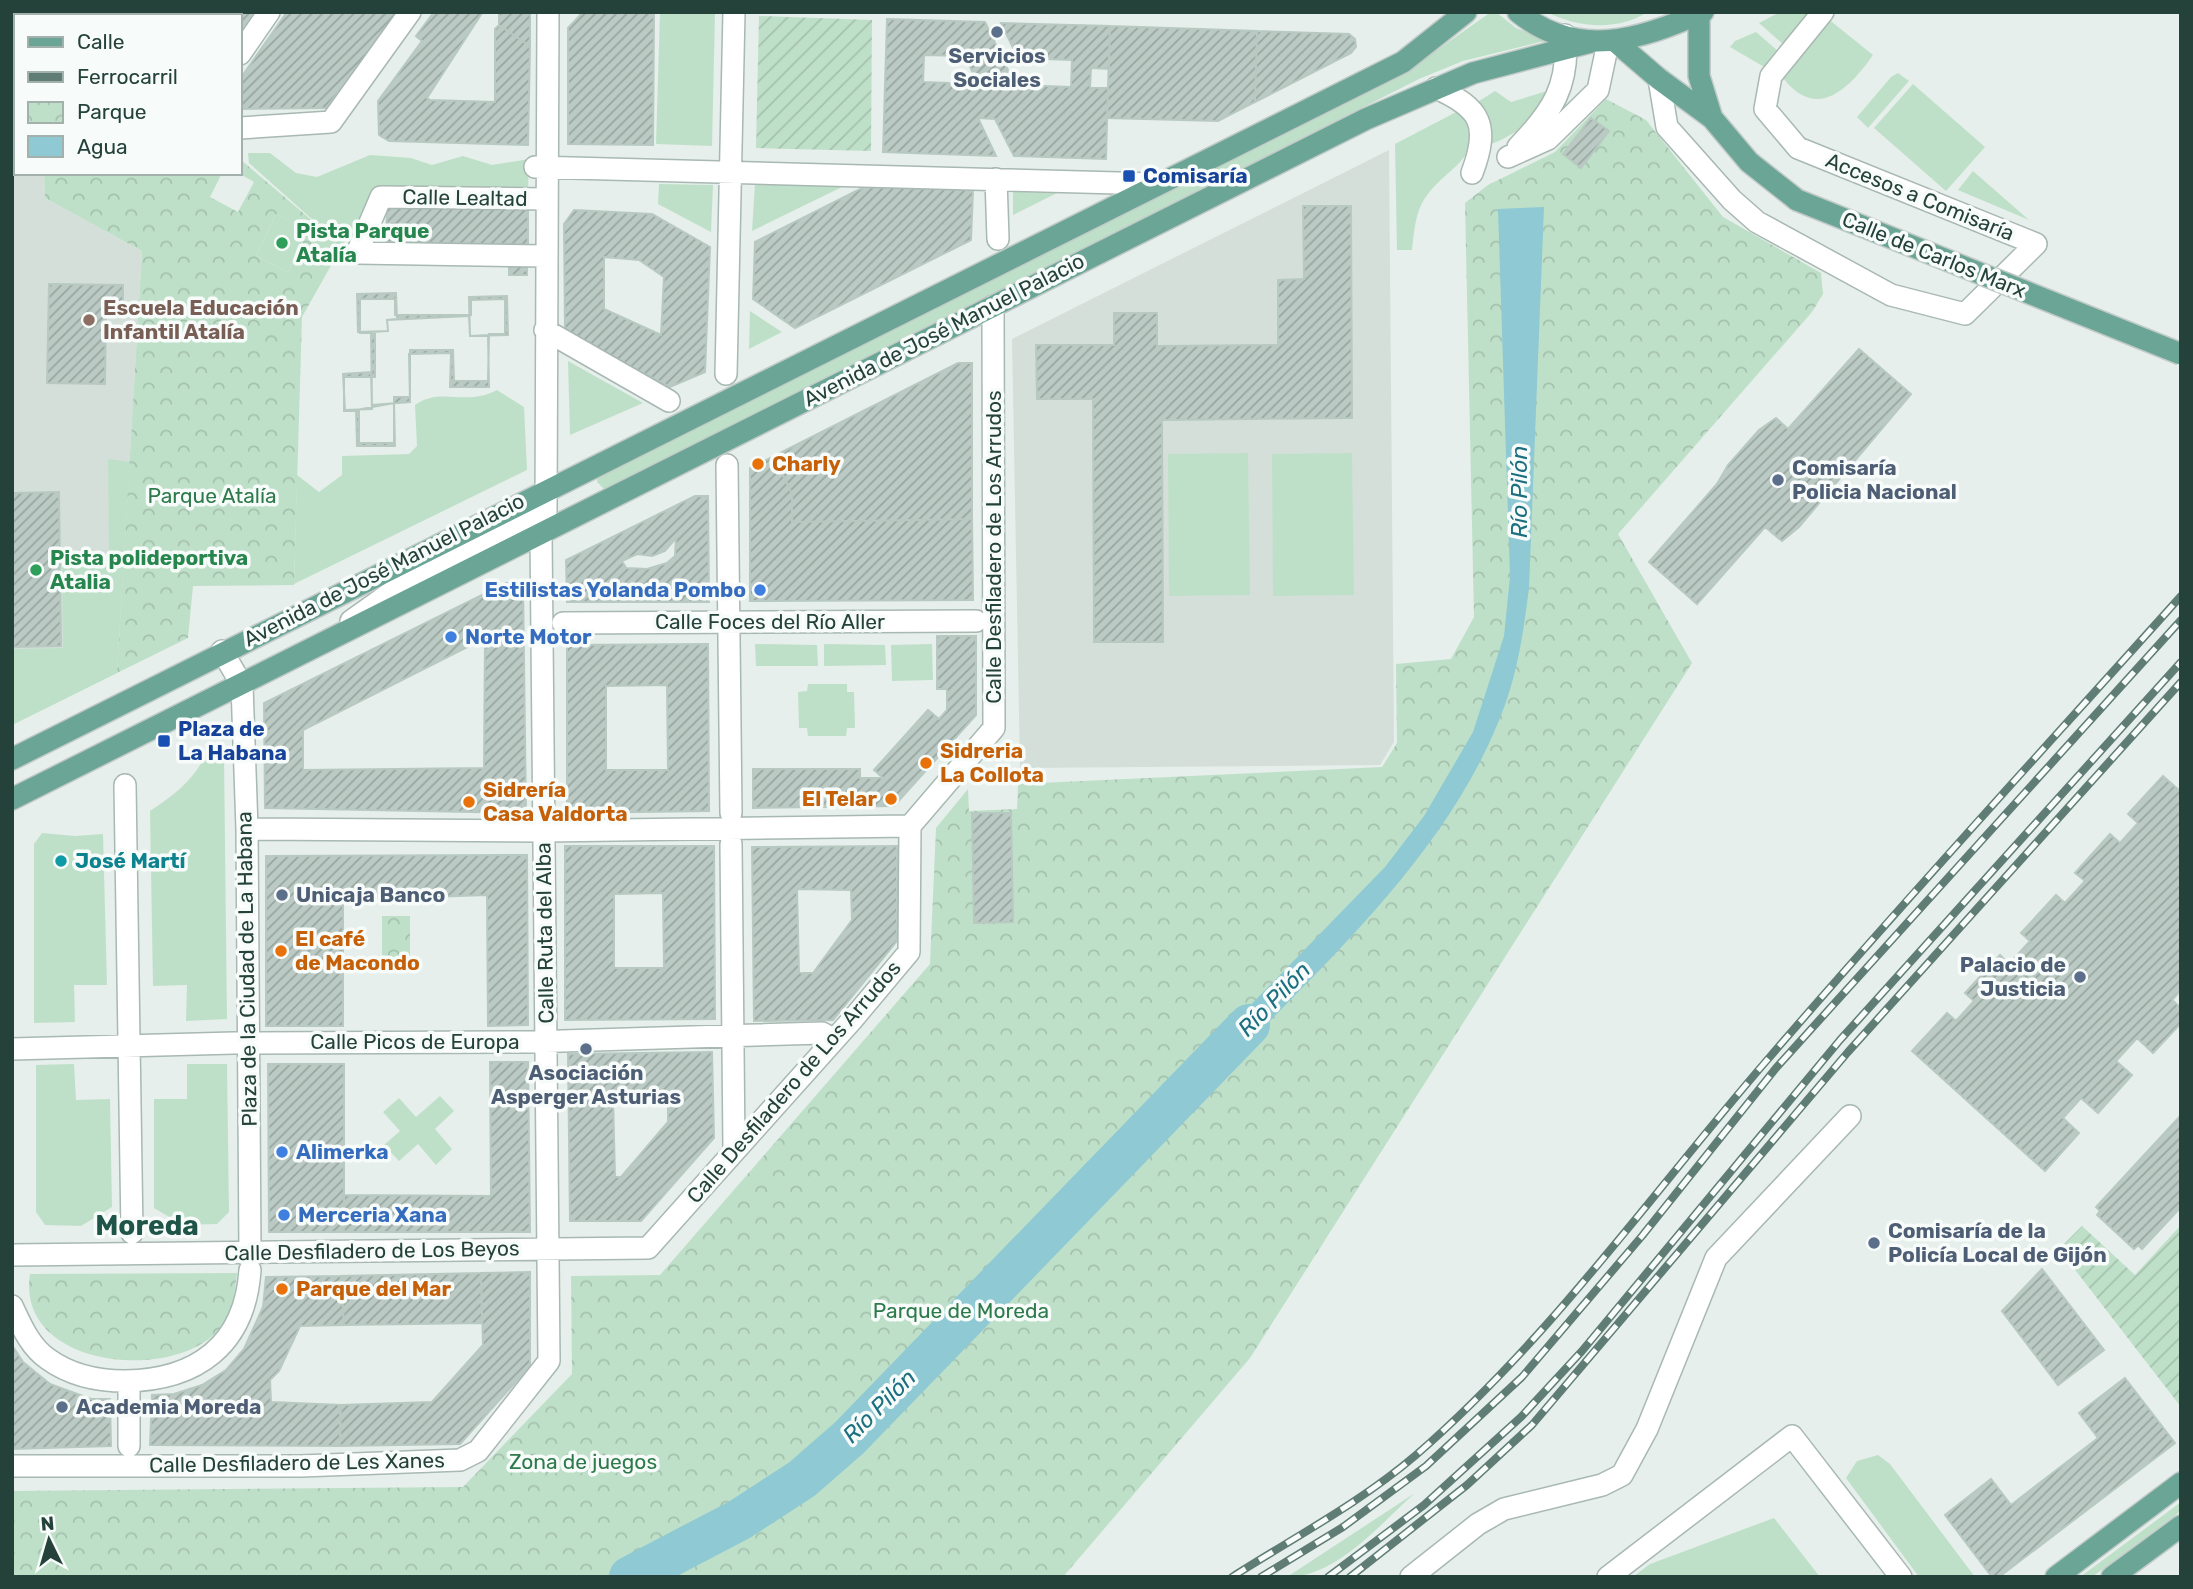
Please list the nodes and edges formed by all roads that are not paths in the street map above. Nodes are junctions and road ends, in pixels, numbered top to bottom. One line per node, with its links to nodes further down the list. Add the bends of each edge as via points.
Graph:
1 (269, 12): 11 (street)
2 (410, 12): 15 (street, via 331,122)
3 (548, 12): 16 (street, Calle Lealtad)
4 (734, 12): 17 (street)
5 (1466, 12): 20 (main road, Avenida de José Manuel Palacio, via 1403,62)
6 (1518, 12): 10 (main road)
7 (1824, 12): 12 (street, Accesos a Comisaría, via 1771,76 1765,109 1797,148 2036,244 1965,314 1891,295 1757,222 1667,127)
8 (1701, 13): 9 (main road, Avenida de José Manuel Palacio, via 1660,31); 14 (main road, Calle de Carlos Marx, via 1699,76)
9 (1605, 42): 10 (main road, Avenida de José Manuel Palacio); 10 (street, via 1598,90 1548,139 1508,157 1543,121 1564,83); 12 (main road, Calle de Carlos Marx)
10 (1566, 43): 13 (main road, Avenida de José Manuel Palacio)
11 (242, 51)
12 (1659, 79): 14 (main road, Calle de Carlos Marx)
13 (1436, 88): 18 (street, via 1465,101 1478,117 1480,152); 24 (main road, Avenida de José Manuel Palacio)
14 (1712, 118): 26 (main road, Calle de Carlos Marx, bridge, via 1749,162 1797,201)
15 (242, 128)
16 (540, 168): 17 (street); 21 (street, Calle Lealtad)
17 (731, 171): 19 (street); 27 (street)
18 (1472, 173)
19 (996, 179): 20 (street); 22 (street)
20 (1155, 184): 30 (main road, Avenida de José Manuel Palacio)
21 (546, 199): 23 (street, Calle Lealtad); 23 (street, Calle Lealtad, via 381,197 357,253)
22 (998, 239)
23 (546, 256): 25 (street, Calle Lealtad)
24 (993, 306): 31 (main road, Avenida de José Manuel Palacio); 42 (street, Calle Desfiladero de Los Arrudos, via 994,728)
25 (545, 330): 28 (street); 30 (street, Calle Lealtad)
26 (2181, 354)
27 (726, 374)
28 (669, 401)
29 (727, 465): 34 (street)
30 (546, 489): 35 (street, Avenida de José Manuel Palacio, via 546,511 403,584); 36 (main road, Avenida de José Manuel Palacio)
31 (541, 534): 35 (main road, Avenida de José Manuel Palacio); 44 (street, Calle Ruta del Alba)
32 (976, 621): 34 (street, Calle Foces del Río Aller)
33 (563, 623): 34 (street, Calle Foces del Río Aller)
34 (730, 623): 41 (street)
35 (310, 651): 37 (main road, Avenida de José Manuel Palacio)
36 (222, 652): 37 (street, Avenida de José Manuel Palacio); 38 (main road, Avenida de José Manuel Palacio)
37 (242, 685): 40 (main road, Avenida de José Manuel Palacio); 43 (street, Plaza de la Ciudad de La Habana)
38 (13, 761)
39 (125, 785): 50 (street)
40 (12, 799)
41 (731, 813)
42 (911, 826): 44 (street); 47 (street, Calle Desfiladero de Los Arrudos, via 909,952)
43 (247, 829): 44 (street); 49 (street, Plaza de la Ciudad de La Habana)
44 (544, 831): 48 (street, Calle Ruta del Alba)
45 (731, 844): 46 (street)
46 (732, 1035): 47 (street, Calle Picos de Europa, via 822,1033); 48 (street, Calle Picos de Europa); 53 (street)
47 (833, 1039): 53 (street, Calle Desfiladero de Los Arrudos)
48 (546, 1042): 49 (street, Calle Picos de Europa); 55 (street, Calle Ruta del Alba)
49 (248, 1043): 50 (street, Calle Picos de Europa); 58 (street, Plaza de la Ciudad de La Habana)
50 (129, 1046): 51 (street, Calle Picos de Europa); 54 (street)
51 (12, 1049)
52 (1850, 1116): 65 (street, via 1716,1258 1647,1429 1622,1475 1602,1485 1504,1510)
53 (734, 1150): 56 (street, Calle Desfiladero de Los Arrudos)
54 (132, 1233)
55 (549, 1248): 56 (street, Calle Desfiladero de Los Beyos); 58 (street, Calle Desfiladero de Los Beyos); 62 (street, Calle Desfiladero de Les Xanes, via 549,1361 478,1451 460,1460 301,1466)
56 (648, 1248)
57 (12, 1255): 58 (street, Calle Desfiladero de Los Beyos)
58 (250, 1261): 60 (street, Plaza de la Ciudad de La Habana, via 247,1304 225,1343 196,1368 152,1381)
59 (12, 1306): 60 (street, Plaza de la Ciudad de La Habana, via 24,1332 47,1359 78,1375)
60 (129, 1381): 61 (street)
61 (130, 1446)
62 (12, 1466)
63 (2181, 1483): 68 (main road)
64 (2181, 1526): 69 (main road)
65 (1417, 1571)
66 (1608, 1577): 67 (street, via 1792,1436)
67 (1901, 1577)
68 (2056, 1577)
69 (2112, 1577)

